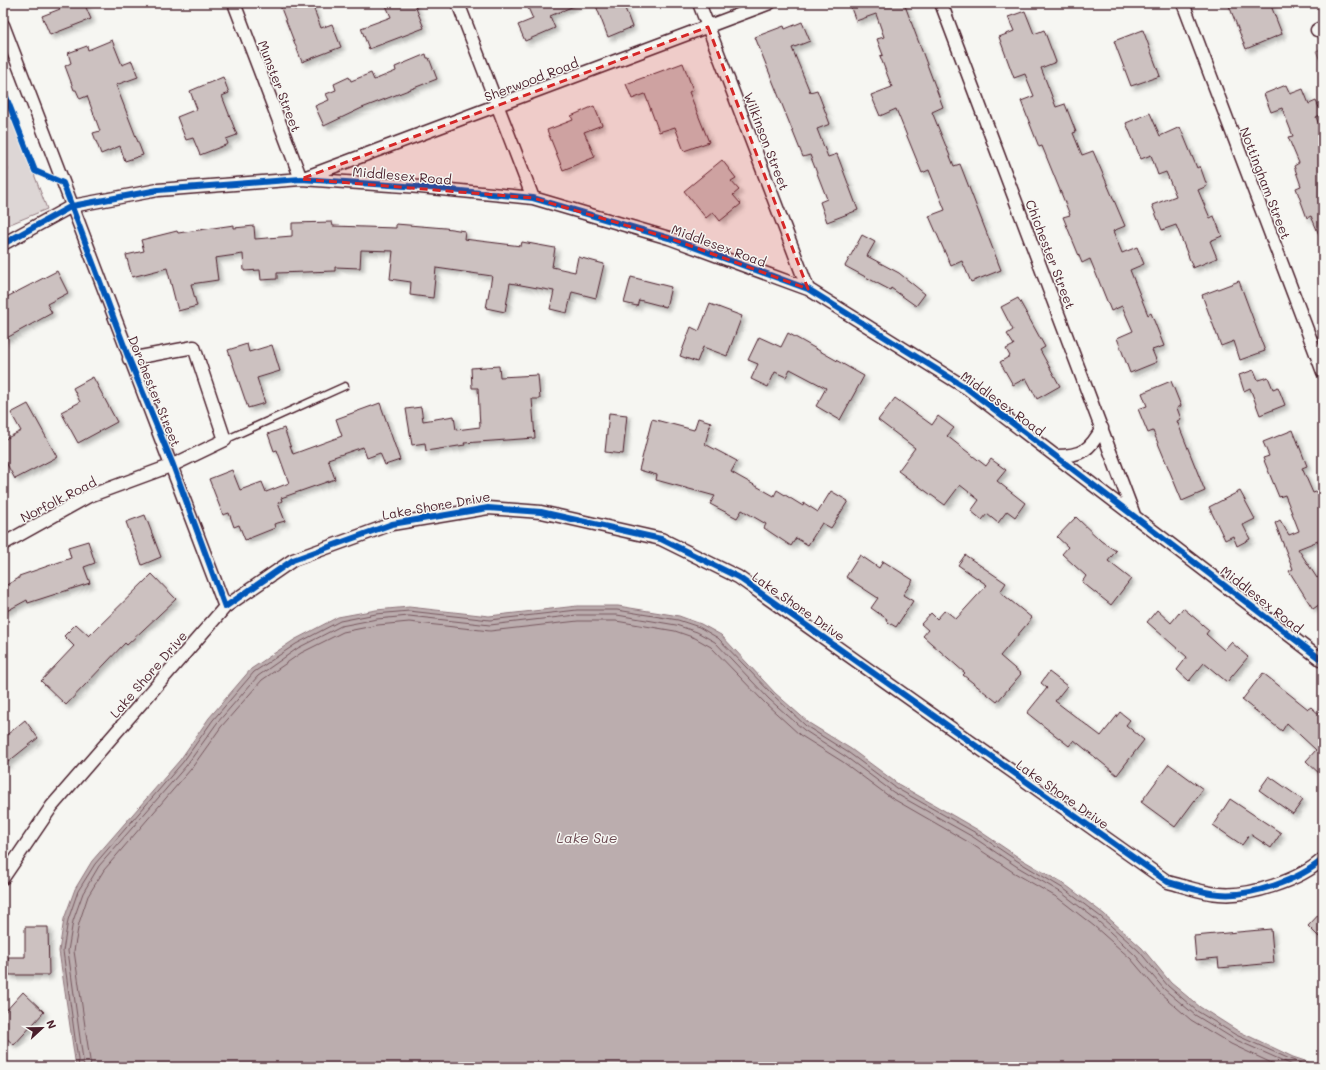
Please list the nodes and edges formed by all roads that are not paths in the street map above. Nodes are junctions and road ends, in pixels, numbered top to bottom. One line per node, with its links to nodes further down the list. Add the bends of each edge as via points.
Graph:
1 (234, 3): 10 (street, Munster Street)
2 (458, 3): 9 (street)
3 (700, 3): 8 (street, Wilkinson Street)
4 (770, 3): 8 (street, Sherwood Road)
5 (941, 3): 18 (street, Chichester Street)
6 (1183, 3): 16 (street, Nottingham Street)
7 (3, 25): 12 (street, Dorchester Street)
8 (708, 26): 9 (street, Sherwood Road); 14 (street, Wilkinson Street)
9 (497, 106): 10 (street, Sherwood Road); 11 (street)
10 (301, 179): 11 (street, Middlesex Road); 12 (street, Middlesex Road, via 158,190)
11 (533, 198): 14 (street, Middlesex Road, via 669,238)
12 (72, 206): 13 (street, Middlesex Road); 15 (street, Dorchester Street)
13 (3, 244)
14 (808, 289): 20 (street, Middlesex Road, via 968,389)
15 (129, 359): 19 (street, via 194,347); 21 (street, Dorchester Street)
16 (1323, 372)
17 (345, 386): 19 (lane)
18 (1102, 428): 20 (street, via 1087,449 1073,456); 22 (street, Chichester Street)
19 (226, 440): 21 (street, Norfolk Road)
20 (1056, 456): 22 (street, Middlesex Road)
21 (173, 465): 23 (street, Norfolk Road, via 89,496); 24 (street, Dorchester Street)
22 (1134, 515): 25 (street, Middlesex Road)
23 (3, 544)
24 (225, 607): 26 (street, Lake Shore Drive, via 293,560 392,524 488,508 541,512 661,539 738,577 1168,882 1220,894 1265,890); 27 (street, Lake Shore Drive, via 52,806)
25 (1323, 661)
26 (1320, 865)
27 (3, 878)

